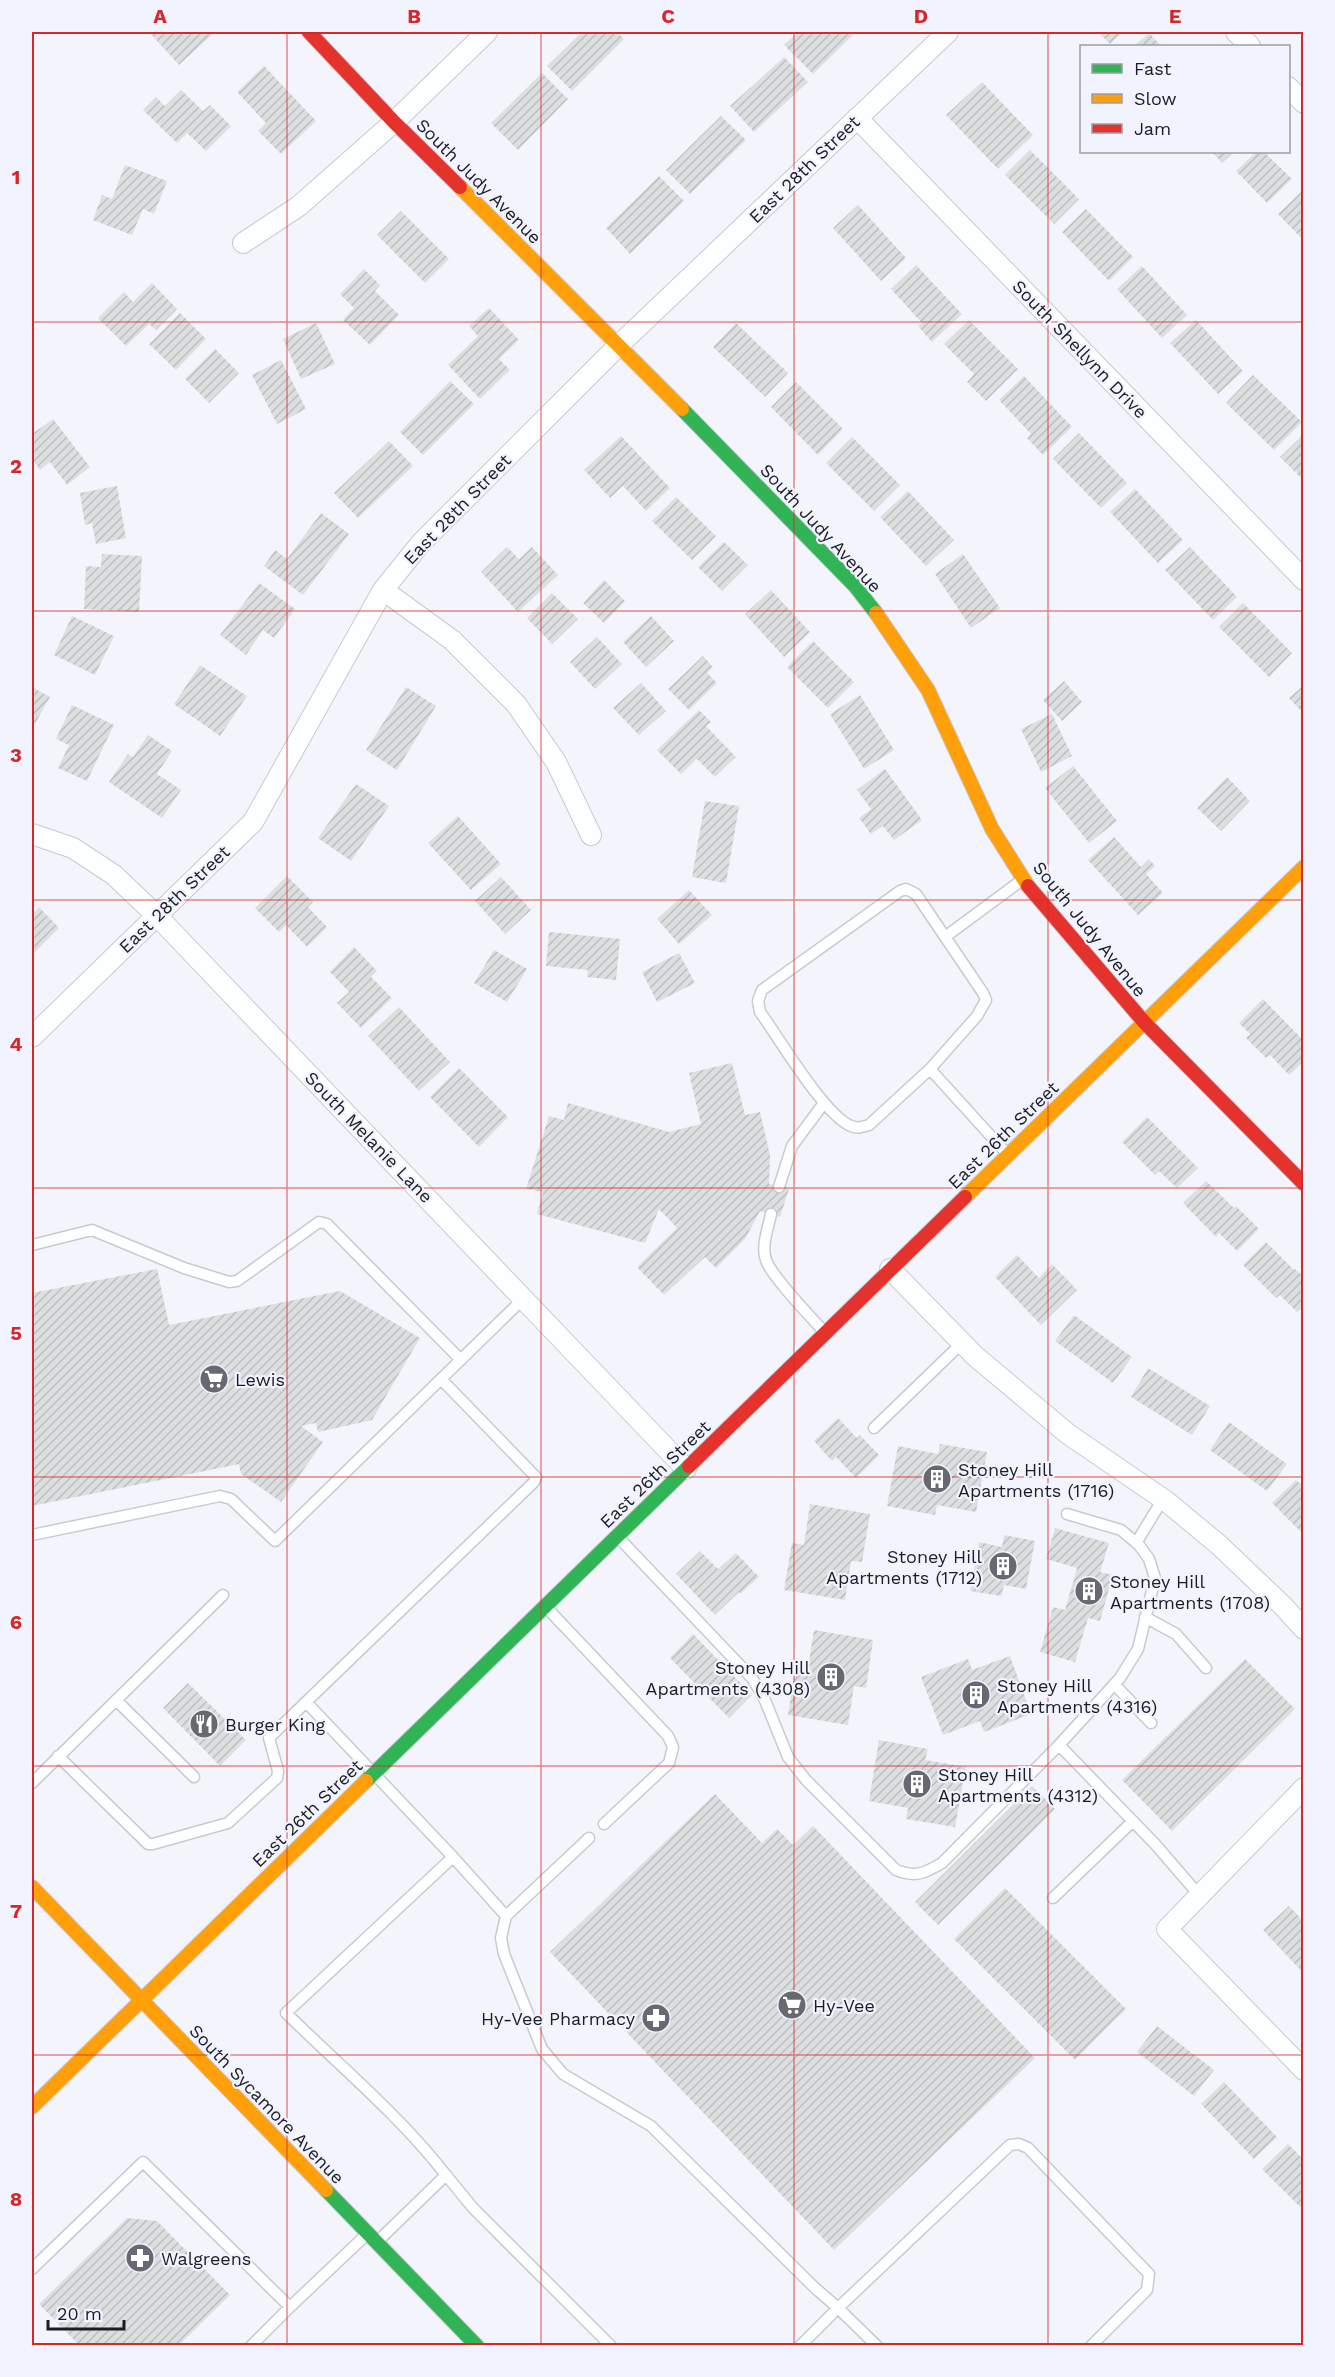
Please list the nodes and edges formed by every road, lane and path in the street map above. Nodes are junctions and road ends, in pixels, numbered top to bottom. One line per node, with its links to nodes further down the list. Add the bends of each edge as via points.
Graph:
1 (309, 32): 9 (main road, South Judy Avenue)
2 (487, 32): 9 (street)
3 (948, 32): 8 (street, East 28th Street)
4 (1236, 32): 5 (street)
5 (1249, 45)
6 (1290, 89): 7 (street)
7 (1304, 103)
8 (857, 118): 11 (street, East 28th Street); 12 (street, South Shellynn Drive)
9 (394, 122): 10 (street, via 299,206); 11 (main road, South Judy Avenue)
10 (243, 243)
11 (619, 345): 13 (street, East 28th Street, via 421,543); 17 (main road, South Judy Avenue, via 855,586 889,630 928,690 992,829)
12 (1304, 580)
13 (383, 590): 15 (street, via 452,640 516,704 556,762); 18 (street, East 28th Street, via 253,822)
14 (32, 834): 18 (street, South Melanie Lane, via 73,848 114,875)
15 (591, 835)
16 (1304, 867): 20 (main road, East 26th Street)
17 (1024, 880): 19 (lane); 20 (main road, South Judy Avenue)
18 (157, 916): 21 (street, East 28th Street); 30 (street, South Melanie Lane)
19 (945, 937): 22 (lane, via 986,1000 977,1016); 23 (lane, via 916,894 906,889 762,990 760,1011)
20 (1144, 1022): 24 (main road, East 26th Street); 25 (main road, South Judy Avenue)
21 (32, 1037)
22 (930, 1069): 23 (lane, via 869,1125 860,1128 831,1112); 24 (lane)
23 (824, 1102): 26 (lane, via 792,1146)
24 (1008, 1155): 29 (main road, East 26th Street)
25 (1304, 1184)
26 (779, 1187)
27 (771, 1214): 31 (lane, via 764,1245 766,1261)
28 (32, 1245): 33 (lane, via 92,1230 229,1282 237,1281 319,1222 327,1224)
29 (891, 1269): 31 (main road, East 26th Street); 32 (street)
30 (523, 1299): 33 (lane); 36 (street, South Melanie Lane)
31 (825, 1333): 36 (main road, East 26th Street)
32 (962, 1343): 35 (lane); 37 (street, via 1068,1434)
33 (461, 1360): 34 (lane)
34 (441, 1379): 39 (lane, via 275,1541 231,1499 220,1496); 49 (lane, via 536,1478)
35 (874, 1428)
36 (686, 1468): 40 (main road, East 26th Street)
37 (1163, 1499): 41 (lane); 45 (street, via 1219,1545)
38 (1067, 1514): 41 (lane, via 1121,1530)
39 (32, 1535)
40 (617, 1536): 43 (main road, East 26th Street); 51 (lane, via 752,1678 788,1757 896,1870 922,1875 942,1863)
41 (1136, 1543): 44 (lane, via 1149,1559 1155,1578)
42 (223, 1595): 48 (lane)
43 (545, 1606): 53 (main road, East 26th Street); 58 (lane, via 668,1737 673,1747 669,1763)
44 (1145, 1617): 46 (lane, via 1176,1634); 47 (lane, via 1138,1649)
45 (1304, 1629)
46 (1206, 1668)
47 (1114, 1684): 50 (lane); 51 (lane)
48 (116, 1700): 52 (lane); 54 (lane)
49 (306, 1702): 52 (lane, via 269,1738 277,1778 228,1823 153,1844 148,1844); 53 (lane)
50 (1151, 1723)
51 (1059, 1745): 57 (lane)
52 (58, 1756): 55 (lane)
53 (374, 1773): 60 (lane); 65 (main road, East 26th Street)
54 (194, 1777)
55 (32, 1783)
56 (1304, 1788): 62 (street)
57 (1133, 1821): 62 (lane); 63 (lane)
58 (604, 1824)
59 (589, 1838): 64 (lane)
60 (453, 1857): 64 (lane); 68 (lane, via 286,2013 408,2132)
61 (32, 1887): 65 (main road, South Sycamore Avenue)
62 (1199, 1895): 66 (street, via 1167,1929)
63 (1053, 1898)
64 (506, 1916): 72 (lane, via 501,1938 504,1954 542,2049 563,2074 651,2126)
65 (141, 2000): 67 (main road, East 26th Street); 69 (main road, South Sycamore Avenue)
66 (1304, 2070)
67 (32, 2107)
68 (446, 2175): 69 (lane); 75 (lane, via 473,2208)
69 (372, 2238): 71 (lane); 73 (main road, South Sycamore Avenue)
70 (32, 2269): 71 (lane, via 143,2163)
71 (290, 2307): 74 (lane)
72 (838, 2308): 76 (lane); 77 (lane); 78 (lane, via 1010,2145 1019,2144 1029,2148 1149,2274 1147,2290)
73 (470, 2343)
74 (251, 2346)
75 (611, 2346)
76 (800, 2346)
77 (877, 2346)
78 (1091, 2346)

